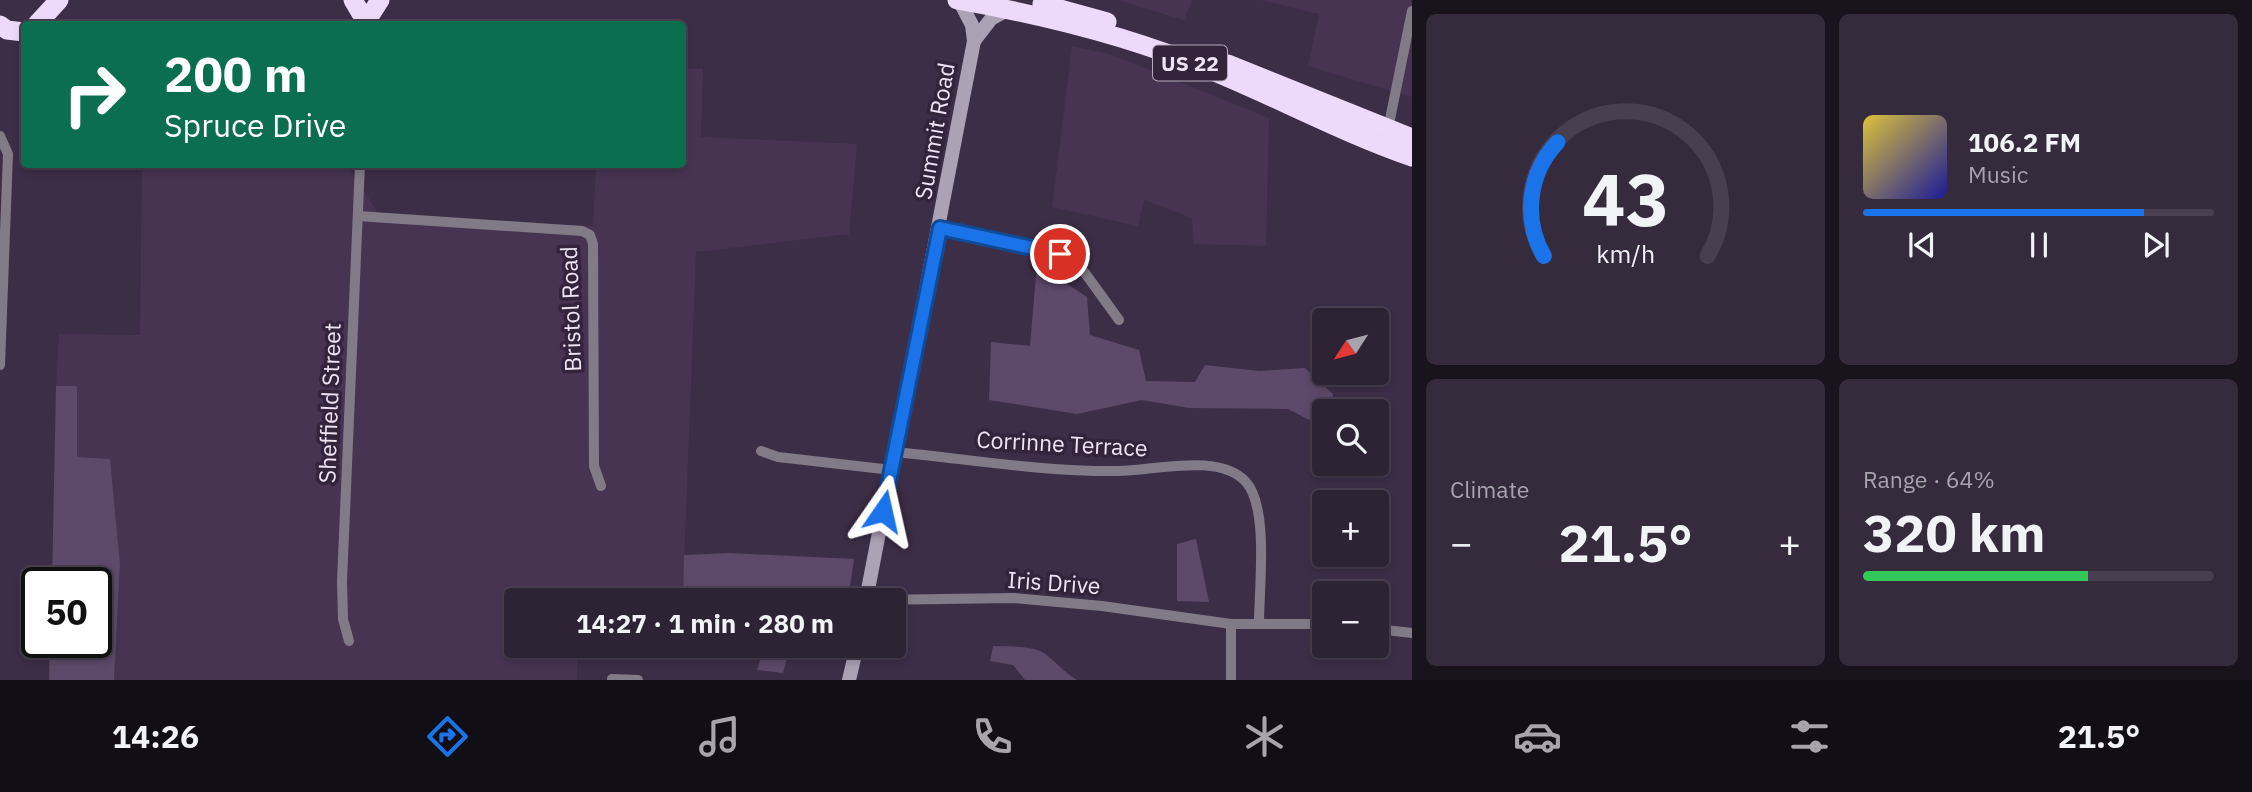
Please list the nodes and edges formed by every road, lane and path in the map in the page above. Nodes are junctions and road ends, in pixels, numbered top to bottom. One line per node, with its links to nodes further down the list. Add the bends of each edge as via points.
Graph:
1 (59, 0): 7 (highway)
2 (353, 0): 8 (highway)
3 (380, 0): 9 (highway)
4 (958, 0): 5 (highway, US 22); 12 (main road, Summit Road, via 972,25)
5 (1014, 5): 12 (main road, Summit Road, via 990,19); 13 (highway, US 22, via 1067,9 1212,57); 16 (highway, US 22, via 1208,69)
6 (1412, 11): 13 (street)
7 (40, 21)
8 (365, 21)
9 (367, 21)
10 (0, 25): 11 (highway)
11 (21, 32)
12 (974, 41): 19 (main road, Summit Road)
13 (1388, 129): 15 (highway, US 22)
14 (0, 136): 21 (street, via 7,147 8,163)
15 (1412, 138)
16 (1412, 157)
17 (360, 168): 18 (street, Sheffield Street)
18 (358, 216): 25 (street, Bristol Road, via 590,235 594,464); 33 (street, Sheffield Street, via 342,586)
19 (940, 228): 20 (street, via 1060,254 1085,273); 23 (main road, Summit Road)
20 (1119, 320)
21 (0, 365)
22 (761, 451): 24 (street)
23 (895, 452): 24 (main road, Summit Road); 28 (street, Corrinne Terrace, via 1117,471 1207,465 1229,470 1246,482 1257,501)
24 (891, 470): 26 (main road, Summit Road)
25 (601, 486)
26 (868, 588)
27 (906, 600): 29 (street, Iris Drive, via 1014,598)
28 (1259, 623): 29 (street, Iris Drive); 30 (street, Iris Drive)
29 (1231, 624): 38 (street)
30 (1312, 624)
31 (1389, 630): 32 (street)
32 (1412, 633)
33 (349, 641)
34 (854, 658): 37 (main road)
35 (611, 679): 36 (street)
36 (638, 680)
37 (849, 680)
38 (1231, 680)

